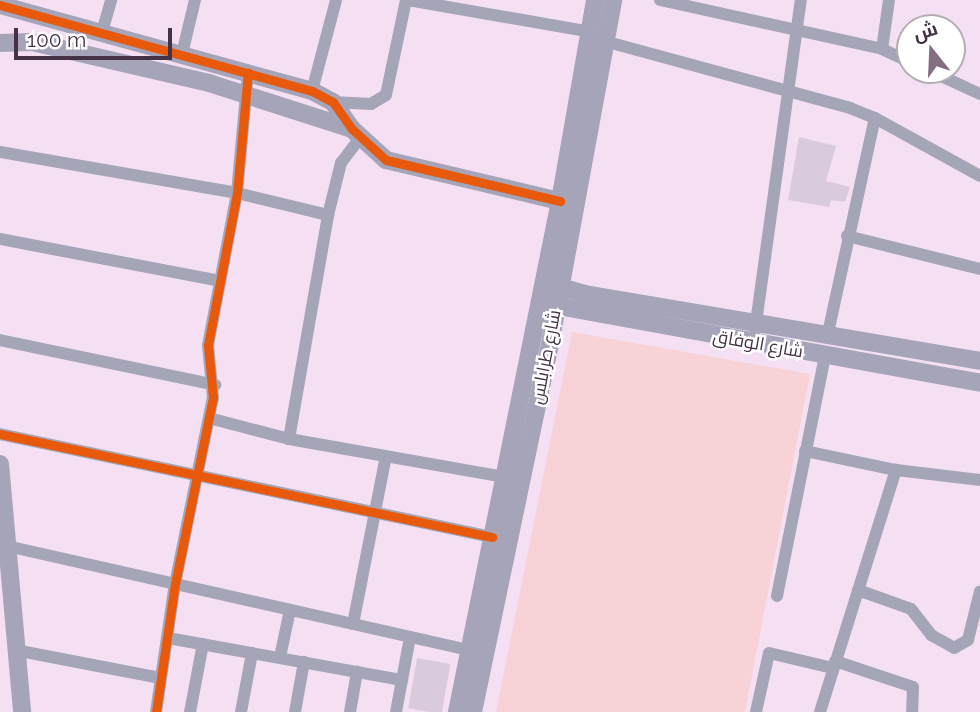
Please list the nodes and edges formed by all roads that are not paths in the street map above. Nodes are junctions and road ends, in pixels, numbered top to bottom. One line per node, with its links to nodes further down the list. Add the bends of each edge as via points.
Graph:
1 (111, 0): 12 (street)
2 (195, 0): 17 (street)
3 (407, 0): 14 (street); 23 (street, via 386,95 371,104)
4 (595, 0): 14 (street, شارع طرابلس)
5 (613, 0): 14 (street, شارع طرابلس)
6 (660, 0): 13 (street)
7 (801, 0): 13 (street)
8 (889, 0): 16 (street)
9 (334, 1): 20 (street)
10 (0, 5): 11 (street)
11 (30, 6): 12 (street)
12 (102, 32): 17 (street)
13 (797, 33): 16 (street); 22 (street)
14 (598, 37): 22 (street); 29 (street, شارع طرابلس); 33 (street, شارع طرابلس)
15 (0, 43): 21 (street, via 32,42)
16 (882, 49): 18 (street)
17 (182, 54): 19 (street)
18 (896, 56)
19 (248, 73): 20 (street); 21 (street)
20 (312, 91): 23 (street)
21 (246, 94): 25 (street); 28 (street)
22 (788, 95): 24 (street, via 834,103); 41 (street)
23 (333, 102): 25 (street)
24 (875, 118): 27 (street); 31 (street)
25 (356, 134): 29 (street, via 377,155 397,163); 30 (street, via 341,163)
26 (0, 152): 28 (street)
27 (980, 176)
28 (237, 193): 30 (street); 35 (street)
29 (560, 201): 36 (street, شارع طرابلس)
30 (328, 215): 52 (street)
31 (847, 236): 34 (street); 42 (street)
32 (0, 239): 35 (street)
33 (566, 256): 36 (street, شارع طرابلس); 37 (street, via 569,273)
34 (980, 269)
35 (220, 281): 49 (street, via 208,345)
36 (551, 284): 37 (street, شارع الوفاق); 38 (street, شارع طرابلس); 39 (street, شارع طرابلس)
37 (585, 294): 41 (street, شارع الوفاق)
38 (537, 302): 39 (street, شارع الوفاق); 58 (street, شارع طرابلس)
39 (556, 306): 40 (street, شارع الوفاق); 43 (street, شارع طرابلس)
40 (589, 314): 43 (street, via 566,321); 45 (street, شارع الوفاق)
41 (756, 321): 42 (street, شارع الوفاق); 45 (street)
42 (828, 333): 47 (street, شارع الوفاق)
43 (551, 339): 89 (street, شارع طرابلس)
44 (0, 340): 49 (street)
45 (754, 344): 46 (street, شارع الوفاق)
46 (825, 355): 48 (street, شارع الوفاق); 53 (street)
47 (980, 361)
48 (980, 383)
49 (215, 385): 50 (street)
50 (209, 418): 52 (street); 57 (street)
51 (0, 434): 57 (street)
52 (289, 439): 54 (street)
53 (805, 451): 56 (street); 66 (street)
54 (386, 456): 58 (street); 60 (street)
55 (0, 464): 62 (street)
56 (896, 470): 59 (street); 64 (street)
57 (197, 476): 60 (street); 63 (street)
58 (504, 477): 61 (street, شارع طرابلس)
59 (980, 480)
60 (374, 510): 61 (street); 68 (street)
61 (492, 537): 73 (street, شارع طرابلس)
62 (7, 546): 63 (street); 72 (street)
63 (175, 584): 67 (street); 70 (street)
64 (858, 590): 65 (street, via 911,609 931,635 954,648 968,640); 77 (street)
65 (980, 591)
66 (777, 596)
67 (290, 610): 68 (street); 75 (street)
68 (353, 624): 69 (street)
69 (410, 637): 73 (street); 80 (street)
70 (168, 638): 71 (street); 79 (street)
71 (203, 644): 74 (street); 83 (street)
72 (15, 650): 79 (street); 81 (street)
73 (468, 650): 88 (street, شارع طرابلس)
74 (252, 653): 75 (street); 84 (street)
75 (280, 657): 76 (street)
76 (304, 662): 78 (street); 85 (street)
77 (834, 664): 90 (street, via 768,653); 91 (street); 92 (street, via 914,687)
78 (357, 672): 80 (street); 86 (street)
79 (160, 678): 82 (street)
80 (402, 680): 87 (street)
81 (22, 712)
82 (156, 712)
83 (190, 712)
84 (241, 712)
85 (295, 712)
86 (350, 712)
87 (396, 712)
88 (457, 712)
89 (473, 712)
90 (756, 712)
91 (820, 712)
92 (912, 712)

